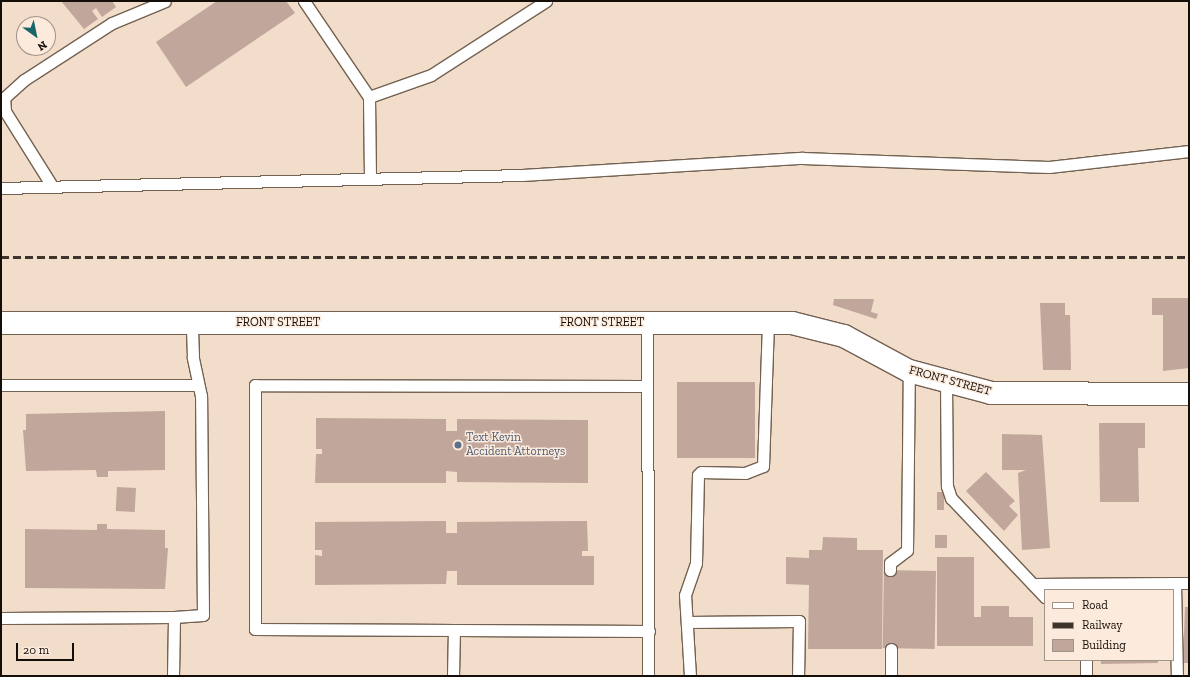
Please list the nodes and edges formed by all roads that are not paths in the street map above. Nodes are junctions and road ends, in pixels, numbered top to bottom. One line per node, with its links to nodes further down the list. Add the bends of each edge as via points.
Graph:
1 (166, 1): 7 (lane, via 112,23 24,80 4,98 6,111)
2 (304, 1): 4 (lane)
3 (546, 1): 4 (lane, via 431,75)
4 (369, 97): 6 (lane)
5 (1189, 151): 6 (lane, via 1049,167 802,158 522,174)
6 (370, 178): 7 (lane)
7 (52, 186): 8 (lane)
8 (1, 188)
9 (192, 322): 10 (street, FRONT STREET); 11 (street, FRONT STREET); 16 (lane)
10 (1, 323)
11 (647, 323): 12 (street, FRONT STREET); 17 (lane)
12 (768, 323): 13 (street, FRONT STREET, via 792,322 844,336); 26 (lane, via 763,466 745,473 701,472 698,475 696,563 685,595)
13 (909, 371): 14 (street, FRONT STREET); 19 (lane, via 907,550 890,563)
14 (946, 381): 18 (street, FRONT STREET, via 991,393); 21 (lane, via 947,486 951,498)
15 (1, 385): 16 (lane)
16 (196, 385): 24 (lane, via 201,396 203,615)
17 (647, 386): 27 (lane, via 255,386 255,629); 28 (lane)
18 (1189, 394)
19 (890, 570)
20 (1189, 583): 22 (lane)
21 (1033, 584): 22 (lane); 23 (lane)
22 (1175, 584): 38 (lane)
23 (1044, 596)
24 (174, 617): 25 (lane); 31 (lane)
25 (1, 618)
26 (687, 622): 34 (lane); 35 (lane, via 799,621)
27 (454, 630): 28 (lane); 32 (lane)
28 (649, 631): 33 (lane)
29 (891, 649): 36 (lane)
30 (1086, 661): 37 (lane)
31 (173, 676)
32 (454, 676)
33 (648, 676)
34 (690, 676)
35 (798, 676)
36 (891, 676)
37 (1086, 676)
38 (1177, 676)

